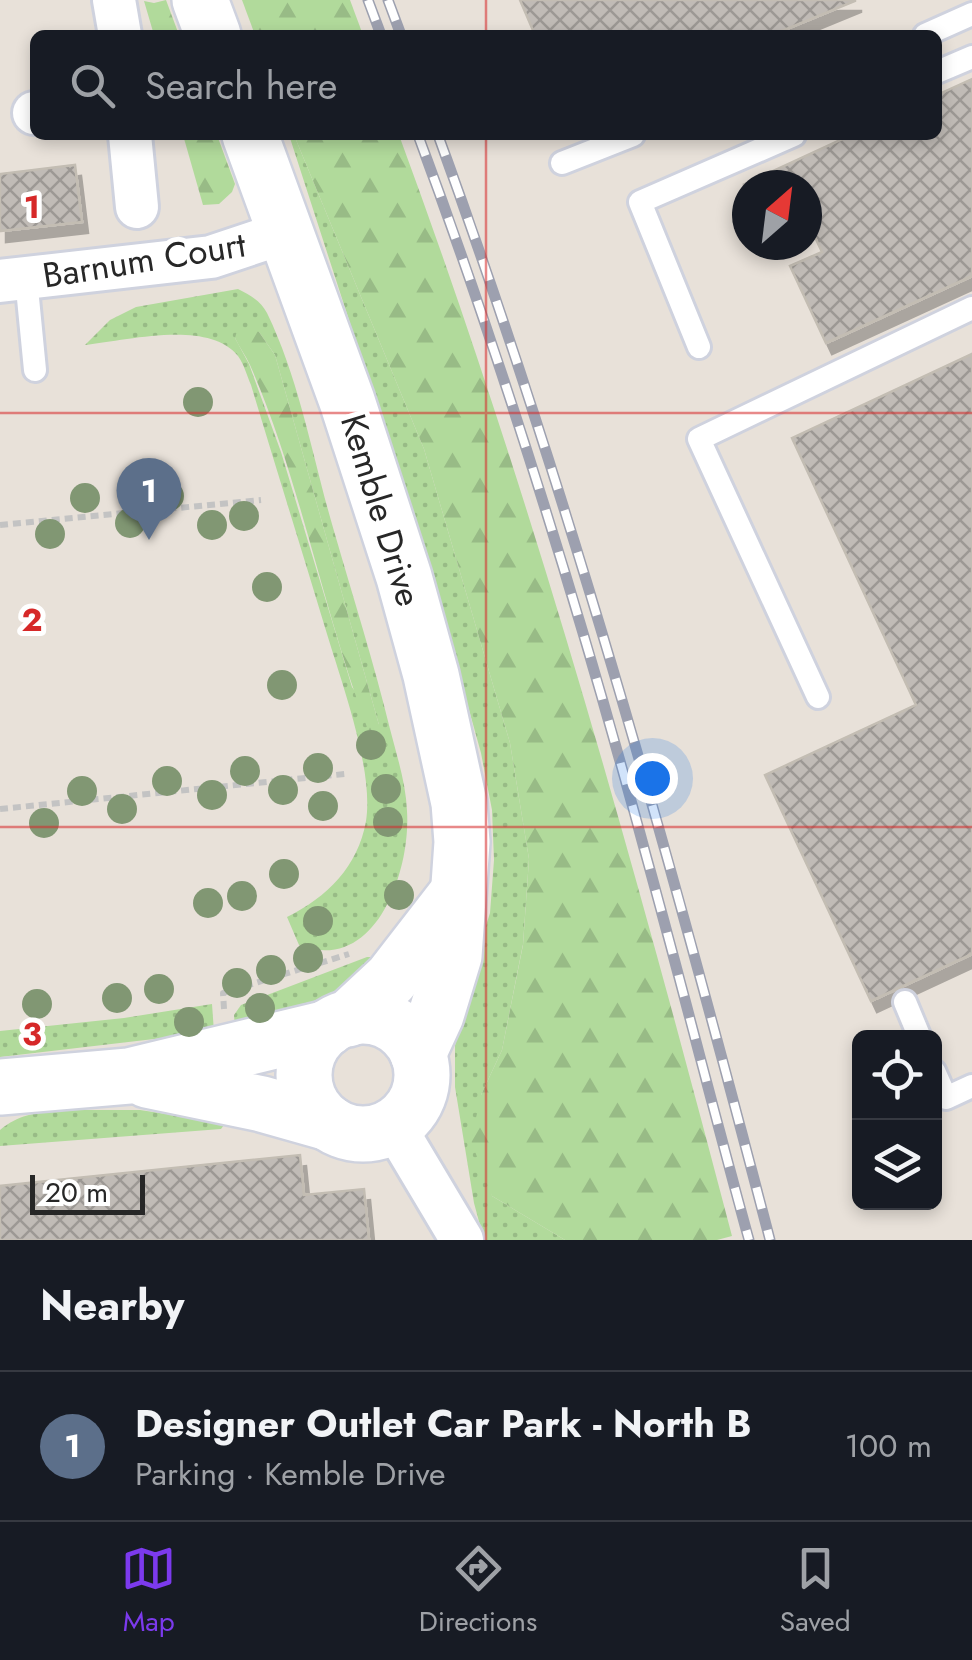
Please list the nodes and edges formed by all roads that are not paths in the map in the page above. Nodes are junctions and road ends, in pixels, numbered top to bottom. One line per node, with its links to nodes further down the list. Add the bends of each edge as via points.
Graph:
1 (114, 0): 4 (street)
2 (200, 0): 5 (main road)
3 (972, 14): 6 (lane)
4 (119, 30)
5 (211, 30)
6 (936, 30)
7 (972, 57): 8 (lane)
8 (942, 70)
9 (130, 140): 14 (street, Barnum Court)
10 (252, 140): 15 (main road, Kemble Drive)
11 (620, 140): 13 (lane)
12 (783, 140): 18 (lane, via 640,202)
13 (562, 163)
14 (137, 208)
15 (286, 232): 16 (street, Barnum Court, via 211,256); 21 (main road, Kemble Drive, via 404,577 430,675 460,804)
16 (13, 280): 19 (lane)
17 (972, 308): 20 (lane, via 698,439)
18 (700, 347)
19 (36, 370)
20 (818, 697)
21 (456, 896): 23 (main road, via 392,980); 25 (main road, Kemble Drive, via 454,956)
22 (905, 1002): 24 (lane)
23 (338, 1023): 25 (main road, via 370,1017 389,1022); 26 (main road); 30 (main road, via 313,1045 304,1072 310,1101)
24 (917, 1030)
25 (418, 1054): 31 (main road, via 418,1097)
26 (130, 1076): 28 (main road); 30 (main road)
27 (972, 1086): 29 (lane, via 946,1098)
28 (0, 1087)
29 (942, 1089)
30 (328, 1123): 31 (main road, via 361,1134)
31 (394, 1126): 32 (street)
32 (462, 1240)

